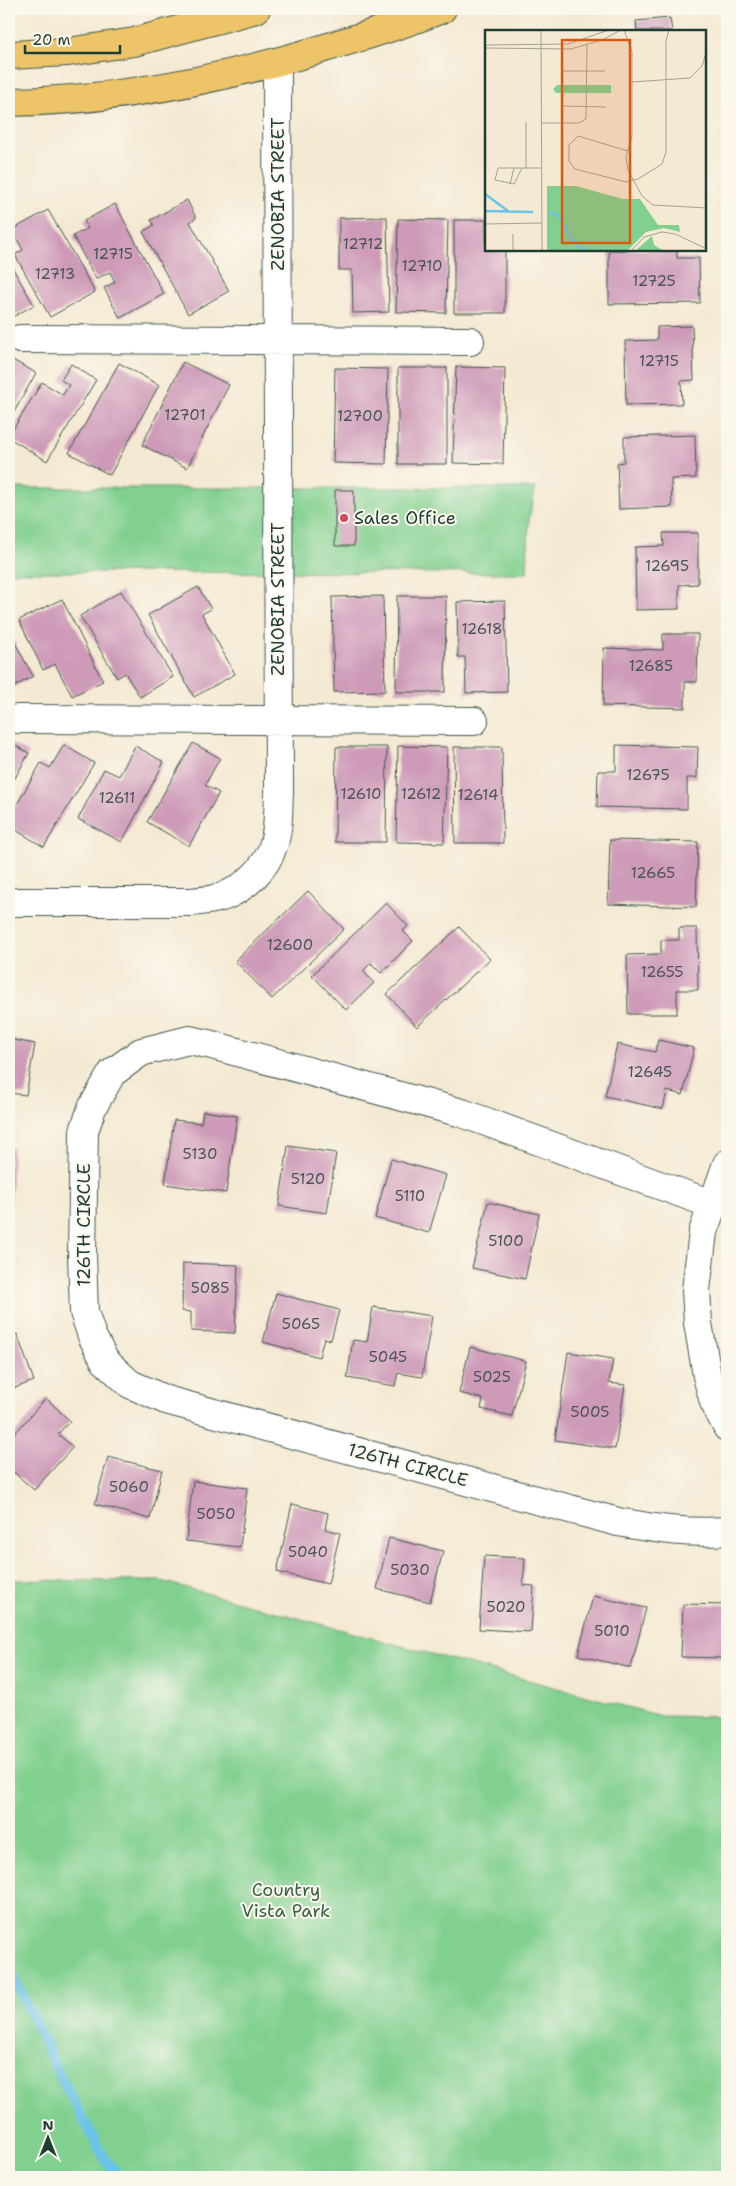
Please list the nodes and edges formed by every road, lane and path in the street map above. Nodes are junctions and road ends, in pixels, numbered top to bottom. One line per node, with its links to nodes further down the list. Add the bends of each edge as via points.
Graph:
1 (256, 9): 3 (main road, via 134,42 68,52)
2 (442, 9): 4 (main road)
3 (9, 55)
4 (277, 63): 5 (main road, via 155,90 102,97); 7 (street, ZENOBIA STREET)
5 (9, 102)
6 (20, 339): 7 (street)
7 (279, 340): 8 (street); 10 (street, ZENOBIA STREET)
8 (470, 341)
9 (17, 719): 10 (street)
10 (279, 721): 11 (street); 12 (street, ZENOBIA STREET, via 278,811 273,846 255,875 238,890 221,898 192,902)
11 (474, 722)
12 (9, 902)
13 (727, 1164): 14 (street)
14 (712, 1204): 15 (street, via 698,1262 698,1323 714,1402); 16 (street, 126TH CIRCLE, via 462,1113 189,1040 141,1052 112,1073 92,1108 84,1131 84,1312 105,1361 130,1384 166,1400 618,1522 696,1533)
15 (727, 1427)
16 (727, 1531)

